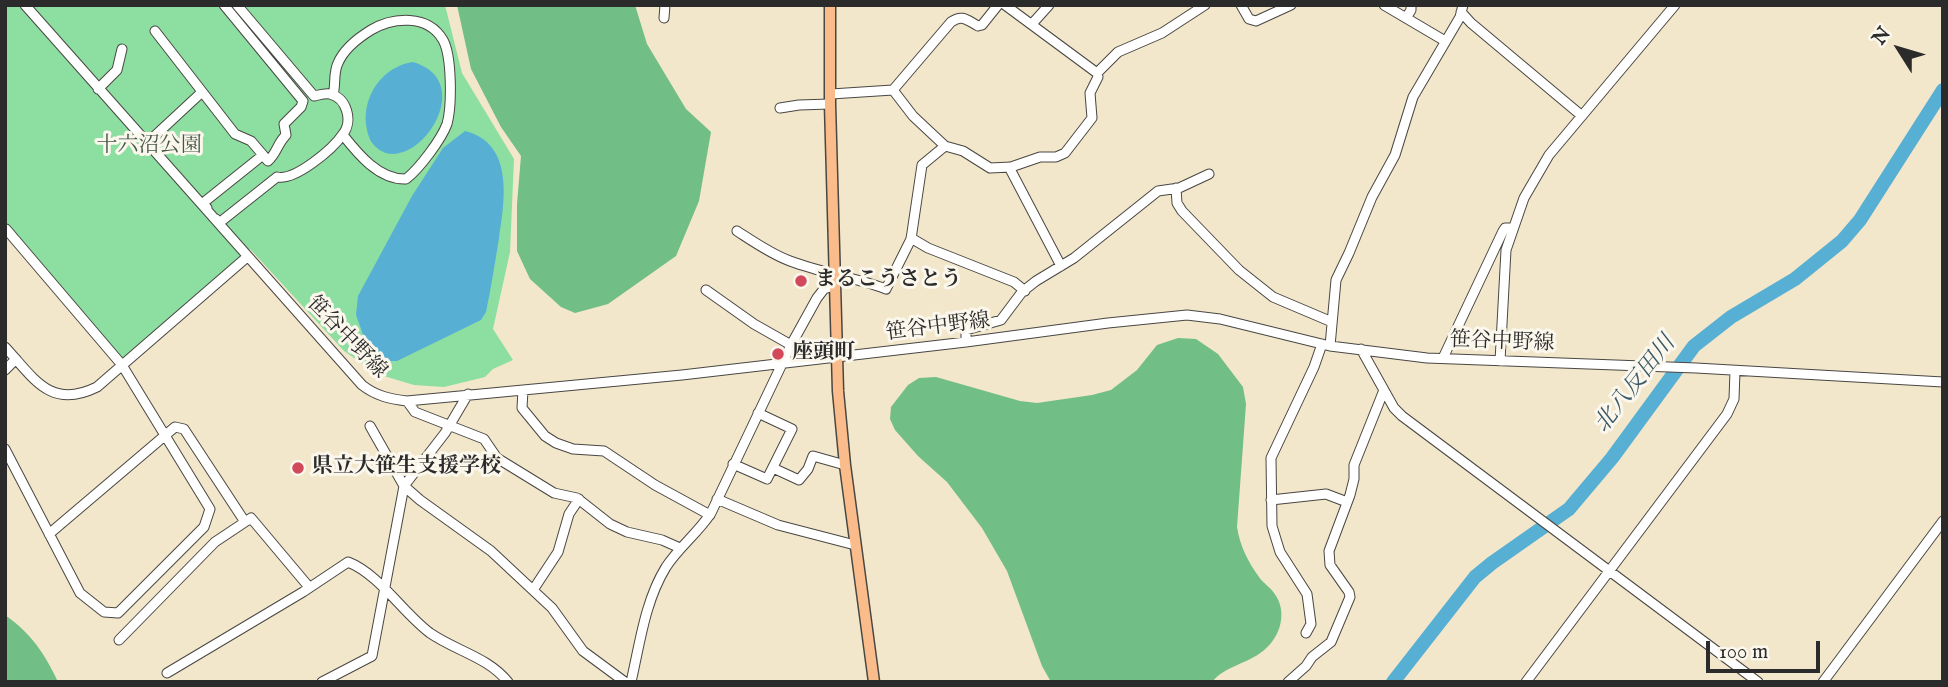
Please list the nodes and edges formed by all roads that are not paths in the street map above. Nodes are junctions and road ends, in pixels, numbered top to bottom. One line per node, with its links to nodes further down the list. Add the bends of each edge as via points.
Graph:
1 (25, 5): 23 (street, 笹谷中野線)
2 (224, 5): 33 (street, via 303,101 284,124 286,135 278,142 275,155 268,161)
3 (237, 5): 26 (street, via 314,96)
4 (665, 5): 16 (street)
5 (830, 5): 27 (main road)
6 (998, 5): 24 (street, via 982,25 957,17)
7 (1005, 5): 18 (street)
8 (1048, 5): 18 (street)
9 (1205, 5): 22 (street, via 1162,33 1118,52)
10 (1241, 5): 11 (street, via 1249,19 1256,21)
11 (1291, 5)
12 (1384, 5): 17 (street)
13 (1411, 5): 17 (street)
14 (1675, 5): 29 (street)
15 (1464, 7): 20 (street); 29 (street, via 1471,23)
16 (664, 18)
17 (1406, 18): 20 (street)
18 (1032, 24): 22 (street)
19 (155, 31): 25 (street)
20 (1445, 41): 46 (street, via 1413,97 1395,155 1336,280)
21 (122, 49): 23 (street, via 117,70)
22 (1097, 73): 34 (street, via 1090,93 1092,118 1065,153)
23 (98, 89): 31 (street, 笹谷中野線)
24 (893, 90): 27 (street); 32 (street)
25 (202, 92): 31 (street); 33 (street, via 235,134 251,141)
26 (333, 95): 30 (street, via 347,113); 30 (street, via 336,66 346,52 356,40 386,22 411,20 441,36 449,82 446,127 413,174 406,179 387,176 373,168)
27 (830, 99): 28 (street); 43 (main road)
28 (780, 108)
29 (1582, 116): 37 (street, via 1543,163)
30 (343, 135): 33 (street, via 306,167 290,178 277,177 219,223 203,203)
31 (146, 144): 41 (street, 笹谷中野線)
32 (945, 146): 34 (street, via 963,151 986,168); 40 (street, via 922,165)
33 (263, 155)
34 (1009, 167): 42 (street)
35 (1209, 174): 36 (street)
36 (1176, 188): 42 (street, via 1158,191); 46 (street, via 1182,211 1239,270 1273,297)
37 (1513, 228): 53 (street, via 1503,231); 55 (street, via 1503,279)
38 (6, 229): 57 (street)
39 (737, 231): 43 (street, via 788,261)
40 (911, 238): 43 (street, via 886,289 857,278); 45 (street)
41 (247, 257): 57 (street); 64 (street, 笹谷中野線, via 372,393)
42 (1061, 266): 45 (street)
43 (835, 280): 48 (street, via 817,298); 52 (main road)
44 (706, 290): 48 (street)
45 (1025, 290): 47 (street, via 1001,320 966,330)
46 (1332, 322): 49 (street)
47 (966, 342): 49 (street, 笹谷中野線, via 1187,315); 52 (street, 笹谷中野線)
48 (791, 345): 56 (street)
49 (1326, 345): 51 (street, 笹谷中野線); 76 (street, via 1271,458)
50 (5, 347): 54 (street)
51 (1361, 349): 53 (street, 笹谷中野線); 62 (street)
52 (836, 358): 56 (street, 笹谷中野線); 71 (main road)
53 (1443, 358): 55 (street, 笹谷中野線)
54 (16, 359): 57 (street, via 44,388 79,396); 58 (street)
55 (1500, 361): 59 (street, 笹谷中野線)
56 (781, 364): 61 (street, 笹谷中野線); 65 (street)
57 (122, 366): 68 (street)
58 (5, 370)
59 (1735, 371): 60 (street, 笹谷中野線); 84 (street, via 1731,408)
60 (1943, 382)
61 (523, 390): 63 (street, 笹谷中野線); 78 (street, via 522,408 545,436 573,449 604,451 654,485)
62 (1384, 390): 77 (street, via 1354,464); 84 (street, via 1402,416)
63 (468, 394): 64 (street, 笹谷中野線); 67 (street)
64 (407, 401): 67 (street, via 415,412)
65 (758, 413): 70 (street); 72 (street, via 792,429)
66 (370, 426): 73 (street)
67 (449, 426): 73 (street); 74 (street, via 484,439 498,458 554,493)
68 (165, 434): 80 (street, via 175,427 184,429); 81 (street); 81 (street, via 210,509 204,527 118,613 104,612 80,593)
69 (5, 449): 81 (street)
70 (733, 464): 72 (street, via 767,479); 75 (street)
71 (845, 465): 72 (street, via 813,456 799,480); 82 (main road)
72 (773, 468)
73 (404, 486): 86 (street); 87 (street, via 491,551)
74 (579, 499): 83 (street, via 627,533); 87 (street, via 569,514 558,552)
75 (717, 499): 78 (street); 82 (street, via 778,524)
76 (1271, 500): 77 (street, via 1326,494); 88 (street, via 1275,540 1307,594 1311,624)
77 (1347, 502): 96 (street, via 1328,559 1350,597 1331,642)
78 (710, 514): 83 (street, via 701,530)
79 (1943, 521): 99 (street)
80 (245, 522): 85 (street, via 251,517); 89 (street, via 215,542)
81 (49, 534)
82 (855, 545): 95 (main road)
83 (680, 548): 94 (street, via 651,595)
84 (1610, 570): 97 (street); 98 (street)
85 (310, 587): 86 (street, via 348,562); 90 (street)
86 (383, 589): 91 (street, via 372,656); 92 (street, via 433,635 493,666)
87 (533, 590): 93 (street, via 583,651)
88 (1306, 634)
89 (120, 640)
90 (167, 673)
91 (322, 682)
92 (508, 682)
93 (625, 682)
94 (631, 682)
95 (874, 682)
96 (1288, 682)
97 (1526, 682)
98 (1758, 682)
99 (1824, 682)

